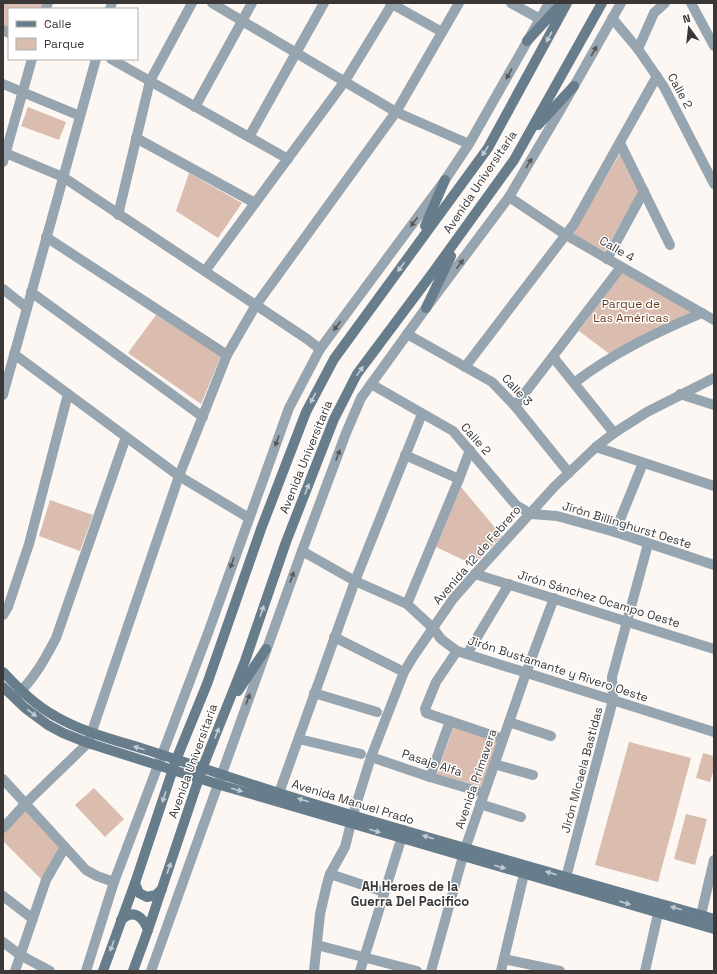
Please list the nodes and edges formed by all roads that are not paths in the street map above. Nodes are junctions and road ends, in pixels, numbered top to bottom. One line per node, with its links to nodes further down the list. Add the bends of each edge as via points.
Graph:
1 (192, 3): 28 (street)
2 (212, 3): 17 (street)
3 (252, 3): 17 (street)
4 (324, 3): 23 (street)
5 (459, 3): 18 (street)
6 (511, 3): 16 (street)
7 (549, 3): 16 (street)
8 (562, 3): 20 (street)
9 (568, 3): 53 (street, Avenida Universitaria, one-way to 53, via 488,148)
10 (602, 3): 38 (street, Avenida Universitaria)
11 (621, 3): 15 (street)
12 (665, 3): 22 (street, via 654,13)
13 (691, 3): 19 (street)
14 (391, 4): 18 (street); 29 (street)
15 (612, 18): 22 (street, Calle 2); 31 (street, one-way to 15)
16 (540, 19): 20 (street)
17 (242, 20): 23 (street); 33 (street)
18 (442, 32): 34 (street)
19 (711, 34): 21 (street)
20 (527, 41): 40 (street, one-way to 40)
21 (714, 46)
22 (638, 49): 27 (street, Calle 2)
23 (296, 52): 29 (street); 36 (street)
24 (32, 60): 32 (street)
25 (96, 60): 35 (street)
26 (113, 60): 28 (street)
27 (657, 76): 39 (street); 45 (street, Calle 2)
28 (150, 81): 33 (street); 37 (street)
29 (345, 81): 34 (street); 42 (street)
30 (3, 84): 32 (street)
31 (574, 86): 38 (street); 47 (street, one-way to 31)
32 (23, 92): 35 (street); 41 (street)
33 (195, 107): 36 (street)
34 (396, 112): 40 (street); 60 (street)
35 (80, 116): 43 (street)
36 (249, 137): 42 (street)
37 (136, 138): 48 (street); 49 (street)
38 (526, 138): 50 (street, Avenida Universitaria, via 514,160)
39 (620, 142): 46 (street); 51 (street)
40 (469, 144): 44 (street)
41 (4, 156): 43 (street)
42 (288, 159): 48 (street)
43 (63, 177): 49 (street); 52 (street)
44 (445, 180): 53 (street); 65 (street, one-way to 65)
45 (714, 184)
46 (644, 191): 54 (street); 55 (street)
47 (509, 197): 51 (street, Calle 4); 62 (street, one-way to 47)
48 (255, 203): 57 (street)
49 (118, 215): 57 (street)
50 (462, 232): 62 (street); 115 (street, Avenida Universitaria, one-way to 50, via 286,542 334,419 357,374)
51 (566, 235): 55 (street, Calle 4); 69 (street)
52 (46, 237): 59 (street); 67 (street)
53 (418, 244): 128 (street, Avenida Universitaria, one-way to 128, via 334,359 306,412 261,529 207,684)
54 (670, 245)
55 (607, 259): 56 (street, Calle 4)
56 (621, 267): 63 (street, Calle 4); 68 (street)
57 (205, 271): 60 (street)
58 (3, 288): 61 (street)
59 (31, 292): 61 (street); 79 (street)
60 (256, 305): 65 (street); 67 (street)
61 (27, 308): 66 (street)
62 (426, 308): 64 (street)
63 (710, 316): 71 (street, via 633,344)
64 (407, 334): 69 (street, Calle 3); 72 (street)
65 (320, 349): 91 (street, one-way to 91, via 289,408)
66 (14, 354): 73 (street); 75 (street)
67 (227, 356): 79 (street)
68 (552, 357): 71 (street); 77 (street)
69 (465, 367): 77 (street, Calle 3, via 492,382)
70 (714, 378): 74 (street, Avenida 12 de Febrero)
71 (574, 383): 80 (street)
72 (371, 384): 78 (street, Calle 2); 94 (street, one-way to 72, via 354,414)
73 (68, 394): 81 (street); 101 (street, via 30,544 8,607)
74 (680, 394): 76 (street); 80 (street, Avenida 12 de Febrero)
75 (3, 395)
76 (714, 405)
77 (515, 406): 86 (street, Calle 3)
78 (422, 414): 83 (street, Calle 2, via 452,431); 84 (street)
79 (203, 417): 87 (street)
80 (614, 433): 82 (street, Avenida 12 de Febrero)
81 (126, 437): 87 (street); 113 (street, via 56,638 29,683)
82 (596, 447): 85 (street); 86 (street, Avenida 12 de Febrero)
83 (470, 450): 88 (street); 90 (street, Calle 2, via 516,505)
84 (405, 455): 88 (street); 97 (street)
85 (643, 463): 89 (street); 92 (street)
86 (568, 473): 90 (street, Avenida 12 de Febrero)
87 (180, 476): 91 (street); 120 (street)
88 (459, 479): 100 (street)
89 (714, 486)
90 (531, 514): 92 (street, Jirón Billinghurst Oeste, via 557,516); 96 (street, Avenida 12 de Febrero)
91 (249, 518): 126 (street, one-way to 126)
92 (615, 532): 93 (street, Jirón Billinghurst Oeste)
93 (648, 544): 95 (street, Jirón Billinghurst Oeste); 102 (street, Jirón Micaela Bastidas)
94 (302, 551): 97 (street, Jirón Bustamante y Rivero Oeste); 105 (street, one-way to 94)
95 (714, 565)
96 (475, 574): 98 (street, Jirón Sánchez Ocampo Oeste); 103 (street, Avenida 12 de Febrero, via 453,599)
97 (355, 581): 100 (street, Jirón Bustamante y Rivero Oeste); 104 (street)
98 (508, 584): 99 (street, Jirón Sánchez Ocampo Oeste); 107 (street)
99 (554, 598): 102 (street, Jirón Sánchez Ocampo Oeste); 110 (street, Avenida Primavera)
100 (407, 604): 103 (street, Jirón Bustamante y Rivero Oeste)
101 (3, 614)
102 (626, 621): 106 (street, Jirón Sánchez Ocampo Oeste); 114 (street, Jirón Micaela Bastidas, via 612,677)
103 (433, 628): 107 (street, Jirón Bustamante y Rivero Oeste, via 441,639); 127 (street, Avenida 12 de Febrero, via 404,672)
104 (334, 637): 108 (street); 112 (street)
105 (266, 649): 115 (street); 136 (street, one-way to 105)
106 (714, 649)
107 (462, 652): 110 (street, Jirón Bustamante y Rivero Oeste); 117 (street, via 436,682 424,709 428,714)
108 (398, 669)
109 (3, 672): 113 (street, Avenida Manuel Prado)
110 (526, 673): 114 (street, Jirón Bustamante y Rivero Oeste); 118 (street, Avenida Primavera)
111 (3, 687): 113 (street, Avenida Manuel Prado)
112 (314, 693): 116 (street); 123 (street)
113 (17, 694): 120 (street, Avenida Manuel Prado, via 33,701 57,718); 124 (street, Avenida Manuel Prado, one-way to 124, via 35,716 48,725)
114 (613, 700): 119 (street, Jirón Bustamante y Rivero Oeste); 150 (street, Jirón Micaela Bastidas)
115 (227, 707): 132 (street, Avenida Universitaria, one-way to 115)
116 (377, 712)
117 (450, 721): 122 (street); 134 (street)
118 (509, 722): 121 (street); 122 (street, Avenida Primavera)
119 (714, 732)
120 (92, 733): 124 (street); 126 (street, Avenida Manuel Prado, one-way to 120)
121 (551, 736)
122 (503, 738): 129 (street, Avenida Primavera)
123 (299, 739): 125 (street); 137 (street)
124 (88, 743): 130 (street, Avenida Manuel Prado); 139 (street)
125 (361, 754)
126 (161, 755): 128 (street, Avenida Manuel Prado); 130 (street)
127 (371, 757): 134 (street, Pasaje Alfa); 142 (street, Avenida 12 de Febrero)
128 (176, 760): 131 (street, Avenida Universitaria); 132 (street, Avenida Manuel Prado)
129 (494, 764): 133 (street); 138 (street, Avenida Primavera)
130 (158, 765): 131 (street, Avenida Manuel Prado); 151 (street)
131 (173, 770): 132 (street, Avenida Manuel Prado); 152 (street, Avenida Universitaria, one-way to 152)
132 (201, 774): 136 (street, Avenida Manuel Prado); 153 (street, Avenida Universitaria, one-way to 132)
133 (534, 775)
134 (430, 777): 138 (street, Pasaje Alfa)
135 (3, 779): 139 (street)
136 (219, 780): 137 (street, Avenida Manuel Prado); 142 (street, Avenida Manuel Prado, one-way to 142); 173 (street)
137 (279, 793): 142 (street, Avenida Manuel Prado, one-way to 137)
138 (484, 793): 140 (street, Avenida Primavera)
139 (26, 803): 143 (street); 145 (street)
140 (480, 804): 141 (street); 146 (street, Avenida Primavera)
141 (521, 817)
142 (352, 819): 144 (street, Avenida Manuel Prado); 148 (street, Avenida 12 de Febrero, via 344,847)
143 (3, 828)
144 (403, 834): 146 (street, Avenida Manuel Prado); 154 (street)
145 (65, 847): 151 (street, via 86,870); 158 (street, via 46,880)
146 (464, 852): 149 (street, Avenida Manuel Prado, one-way to 149); 150 (street, Avenida Manuel Prado, one-way to 146); 177 (street, Avenida Primavera)
147 (714, 860): 157 (street)
148 (330, 874): 154 (street); 164 (street, Avenida 12 de Febrero, via 320,914)
149 (524, 874): 150 (street, Avenida Manuel Prado); 167 (street)
150 (565, 881): 156 (street, Avenida Manuel Prado)
151 (114, 882): 170 (street)
152 (135, 883): 153 (street, via 139,892 147,897 156,895); 160 (street, Avenida Universitaria)
153 (162, 889): 162 (street, Avenida Universitaria)
154 (384, 892): 166 (street)
155 (3, 896): 158 (street)
156 (659, 908): 157 (street, Avenida Manuel Prado, one-way to 156); 161 (street, Avenida Manuel Prado); 180 (street)
157 (701, 915): 159 (street, Avenida Manuel Prado)
158 (33, 919): 165 (street)
159 (714, 919)
160 (121, 920): 162 (street, via 130,915 138,915 144,920); 171 (street, Avenida Universitaria, one-way to 171)
161 (714, 929)
162 (148, 930): 172 (street, Avenida Universitaria)
163 (3, 942): 165 (street)
164 (317, 945): 166 (street); 174 (street, Avenida 12 de Febrero)
165 (20, 955): 168 (street); 169 (street)
166 (364, 957): 175 (street); 176 (street)
167 (504, 959): 178 (street); 179 (street)
168 (15, 971)
169 (50, 971)
170 (86, 971)
171 (103, 971)
172 (133, 971)
173 (151, 971)
174 (314, 971)
175 (360, 971)
176 (417, 971)
177 (432, 971)
178 (501, 971)
179 (560, 971)
180 (645, 971)

